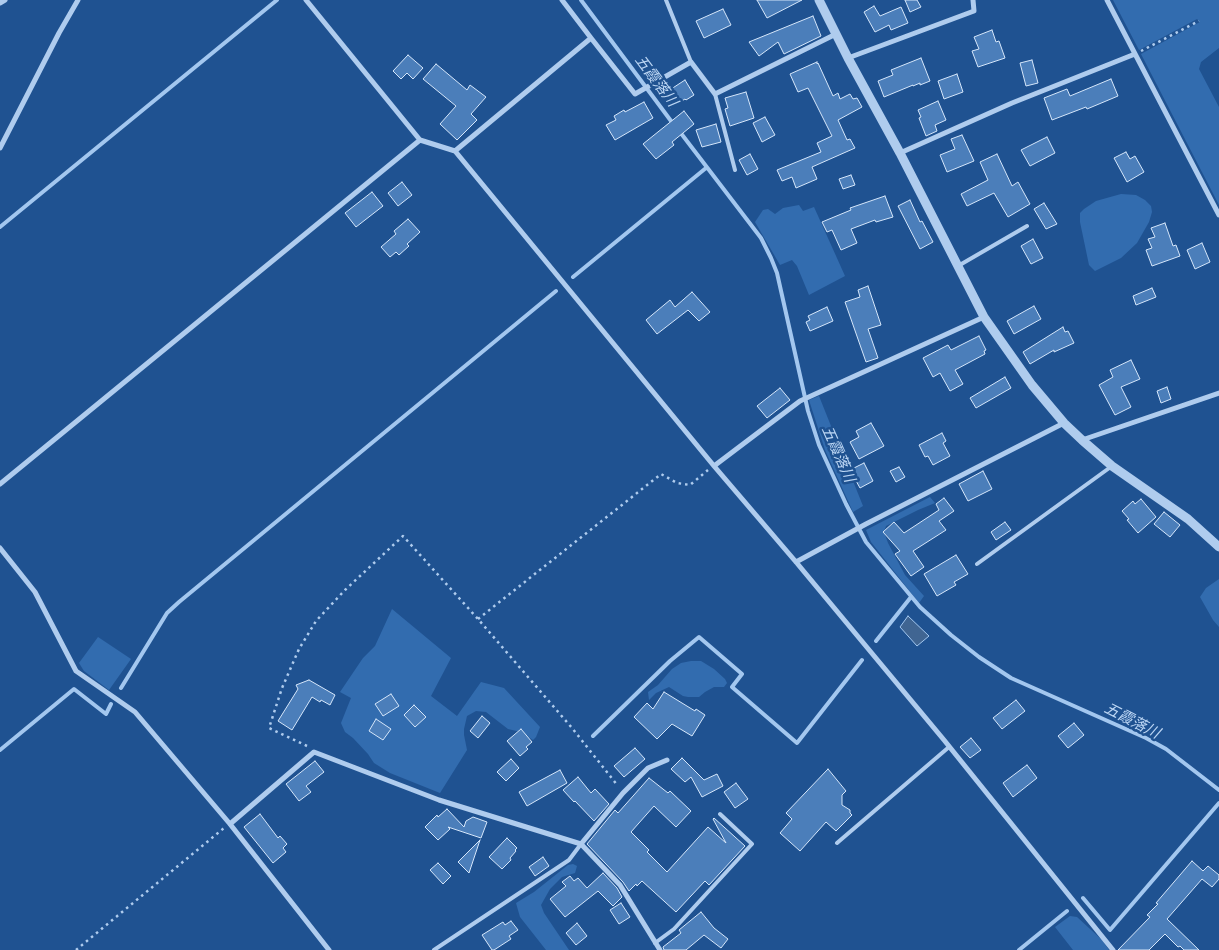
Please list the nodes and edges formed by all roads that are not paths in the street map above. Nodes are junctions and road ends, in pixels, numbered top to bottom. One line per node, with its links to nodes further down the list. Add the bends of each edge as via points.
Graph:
1 (5, 0): 9 (street)
2 (78, 0): 17 (street)
3 (306, 0): 16 (street)
4 (562, 0): 11 (street)
5 (666, 0): 14 (lane)
6 (819, 0): 10 (street)
7 (973, 0): 13 (street, via 974,11)
8 (1107, 0): 12 (street)
9 (0, 3)
10 (836, 34): 13 (street); 15 (street)
11 (591, 38): 14 (street, via 634,94); 18 (street)
12 (1135, 54): 19 (street, via 1012,103); 21 (street)
13 (848, 58): 19 (street)
14 (691, 62): 15 (street)
15 (715, 94): 20 (lane)
16 (420, 140): 18 (street); 30 (street)
17 (0, 148)
18 (455, 151): 28 (street)
19 (900, 153): 23 (street)
20 (735, 170)
21 (1219, 215)
22 (1027, 226): 23 (lane)
23 (958, 266): 24 (street)
24 (984, 318): 26 (street); 28 (street, via 800,400)
25 (1219, 393): 27 (street)
26 (1064, 423): 27 (street); 33 (street)
27 (1082, 440): 29 (street)
28 (714, 466): 33 (street)
29 (1112, 466): 31 (street, via 1188,519); 34 (lane)
30 (0, 484)
31 (1219, 546)
32 (0, 548): 38 (street, via 35,592 76,672 135,712)
33 (796, 562): 35 (street)
34 (976, 564)
35 (949, 747): 39 (lane); 45 (street)
36 (666, 760): 40 (street, via 648,768)
37 (720, 814): 41 (lane, via 752,844 674,929)
38 (230, 824): 40 (street, via 314,752 439,800); 42 (street)
39 (837, 843)
40 (581, 844): 41 (street, via 620,885); 43 (lane, via 569,860)
41 (655, 943): 44 (street)
42 (329, 950)
43 (434, 950)
44 (660, 950)
45 (1113, 950)

